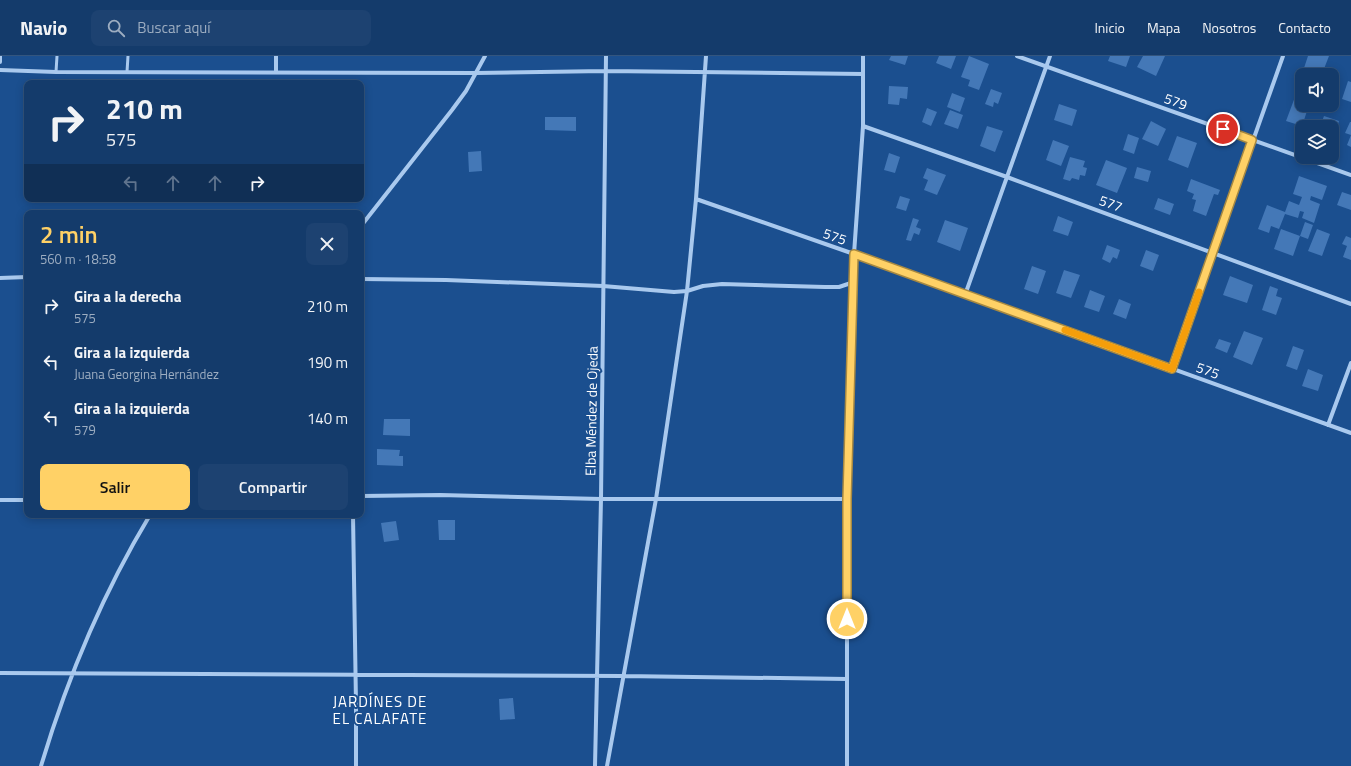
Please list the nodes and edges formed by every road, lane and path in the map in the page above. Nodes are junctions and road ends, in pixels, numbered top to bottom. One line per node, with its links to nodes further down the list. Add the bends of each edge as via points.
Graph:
1 (0, 56): 12 (street)
2 (57, 56): 16 (lane)
3 (128, 56): 17 (lane)
4 (276, 56): 18 (street)
5 (485, 56): 19 (street)
6 (606, 56): 15 (street, Elba Méndez de Ojeda)
7 (706, 56): 20 (street)
8 (864, 56): 21 (street)
9 (1017, 56): 13 (street, 579)
10 (1050, 56): 13 (street)
11 (1283, 56): 23 (street)
12 (0, 62)
13 (1046, 66): 23 (street, 579); 25 (street)
14 (0, 70): 16 (street)
15 (605, 71): 19 (street); 20 (street); 34 (street, Elba Méndez de Ojeda)
16 (56, 72): 17 (street)
17 (127, 72): 18 (street)
18 (276, 72): 19 (street)
19 (476, 73): 27 (street, via 452,110)
20 (705, 73): 21 (street); 26 (street)
21 (863, 74): 22 (street)
22 (863, 126): 25 (street, 577); 29 (street)
23 (1252, 140): 24 (street, 579); 28 (street)
24 (1351, 175)
25 (1007, 176): 28 (street, 577); 36 (street)
26 (696, 200): 29 (street, 575); 35 (street)
27 (364, 222)
28 (1213, 253): 37 (street, 577); 39 (street)
29 (854, 254): 33 (street); 36 (street, 575)
30 (24, 277): 31 (street)
31 (0, 278)
32 (364, 279): 34 (street)
33 (854, 282): 35 (street, via 840,287 722,284); 45 (street)
34 (603, 286): 35 (street); 43 (street, Elba Méndez de Ojeda)
35 (687, 291): 44 (street)
36 (965, 295): 39 (street, 575)
37 (1351, 304)
38 (1351, 363): 40 (street)
39 (1172, 369): 40 (street, 575)
40 (1328, 425): 41 (street, 575)
41 (1351, 433)
42 (364, 496): 43 (street)
43 (601, 499): 44 (street); 53 (street, Elba Méndez de Ojeda)
44 (656, 499): 45 (street); 54 (street)
45 (847, 499): 55 (street)
46 (0, 500): 47 (street)
47 (24, 500)
48 (148, 518): 51 (street, via 108,594)
49 (353, 518): 52 (street)
50 (0, 674): 51 (street)
51 (72, 674): 52 (street); 56 (street)
52 (355, 674): 53 (street); 57 (street)
53 (597, 676): 54 (street); 58 (street, Elba Méndez de Ojeda)
54 (623, 676): 55 (street); 59 (street)
55 (847, 679): 60 (street)
56 (41, 766)
57 (356, 766)
58 (595, 766)
59 (607, 766)
60 (847, 766)

